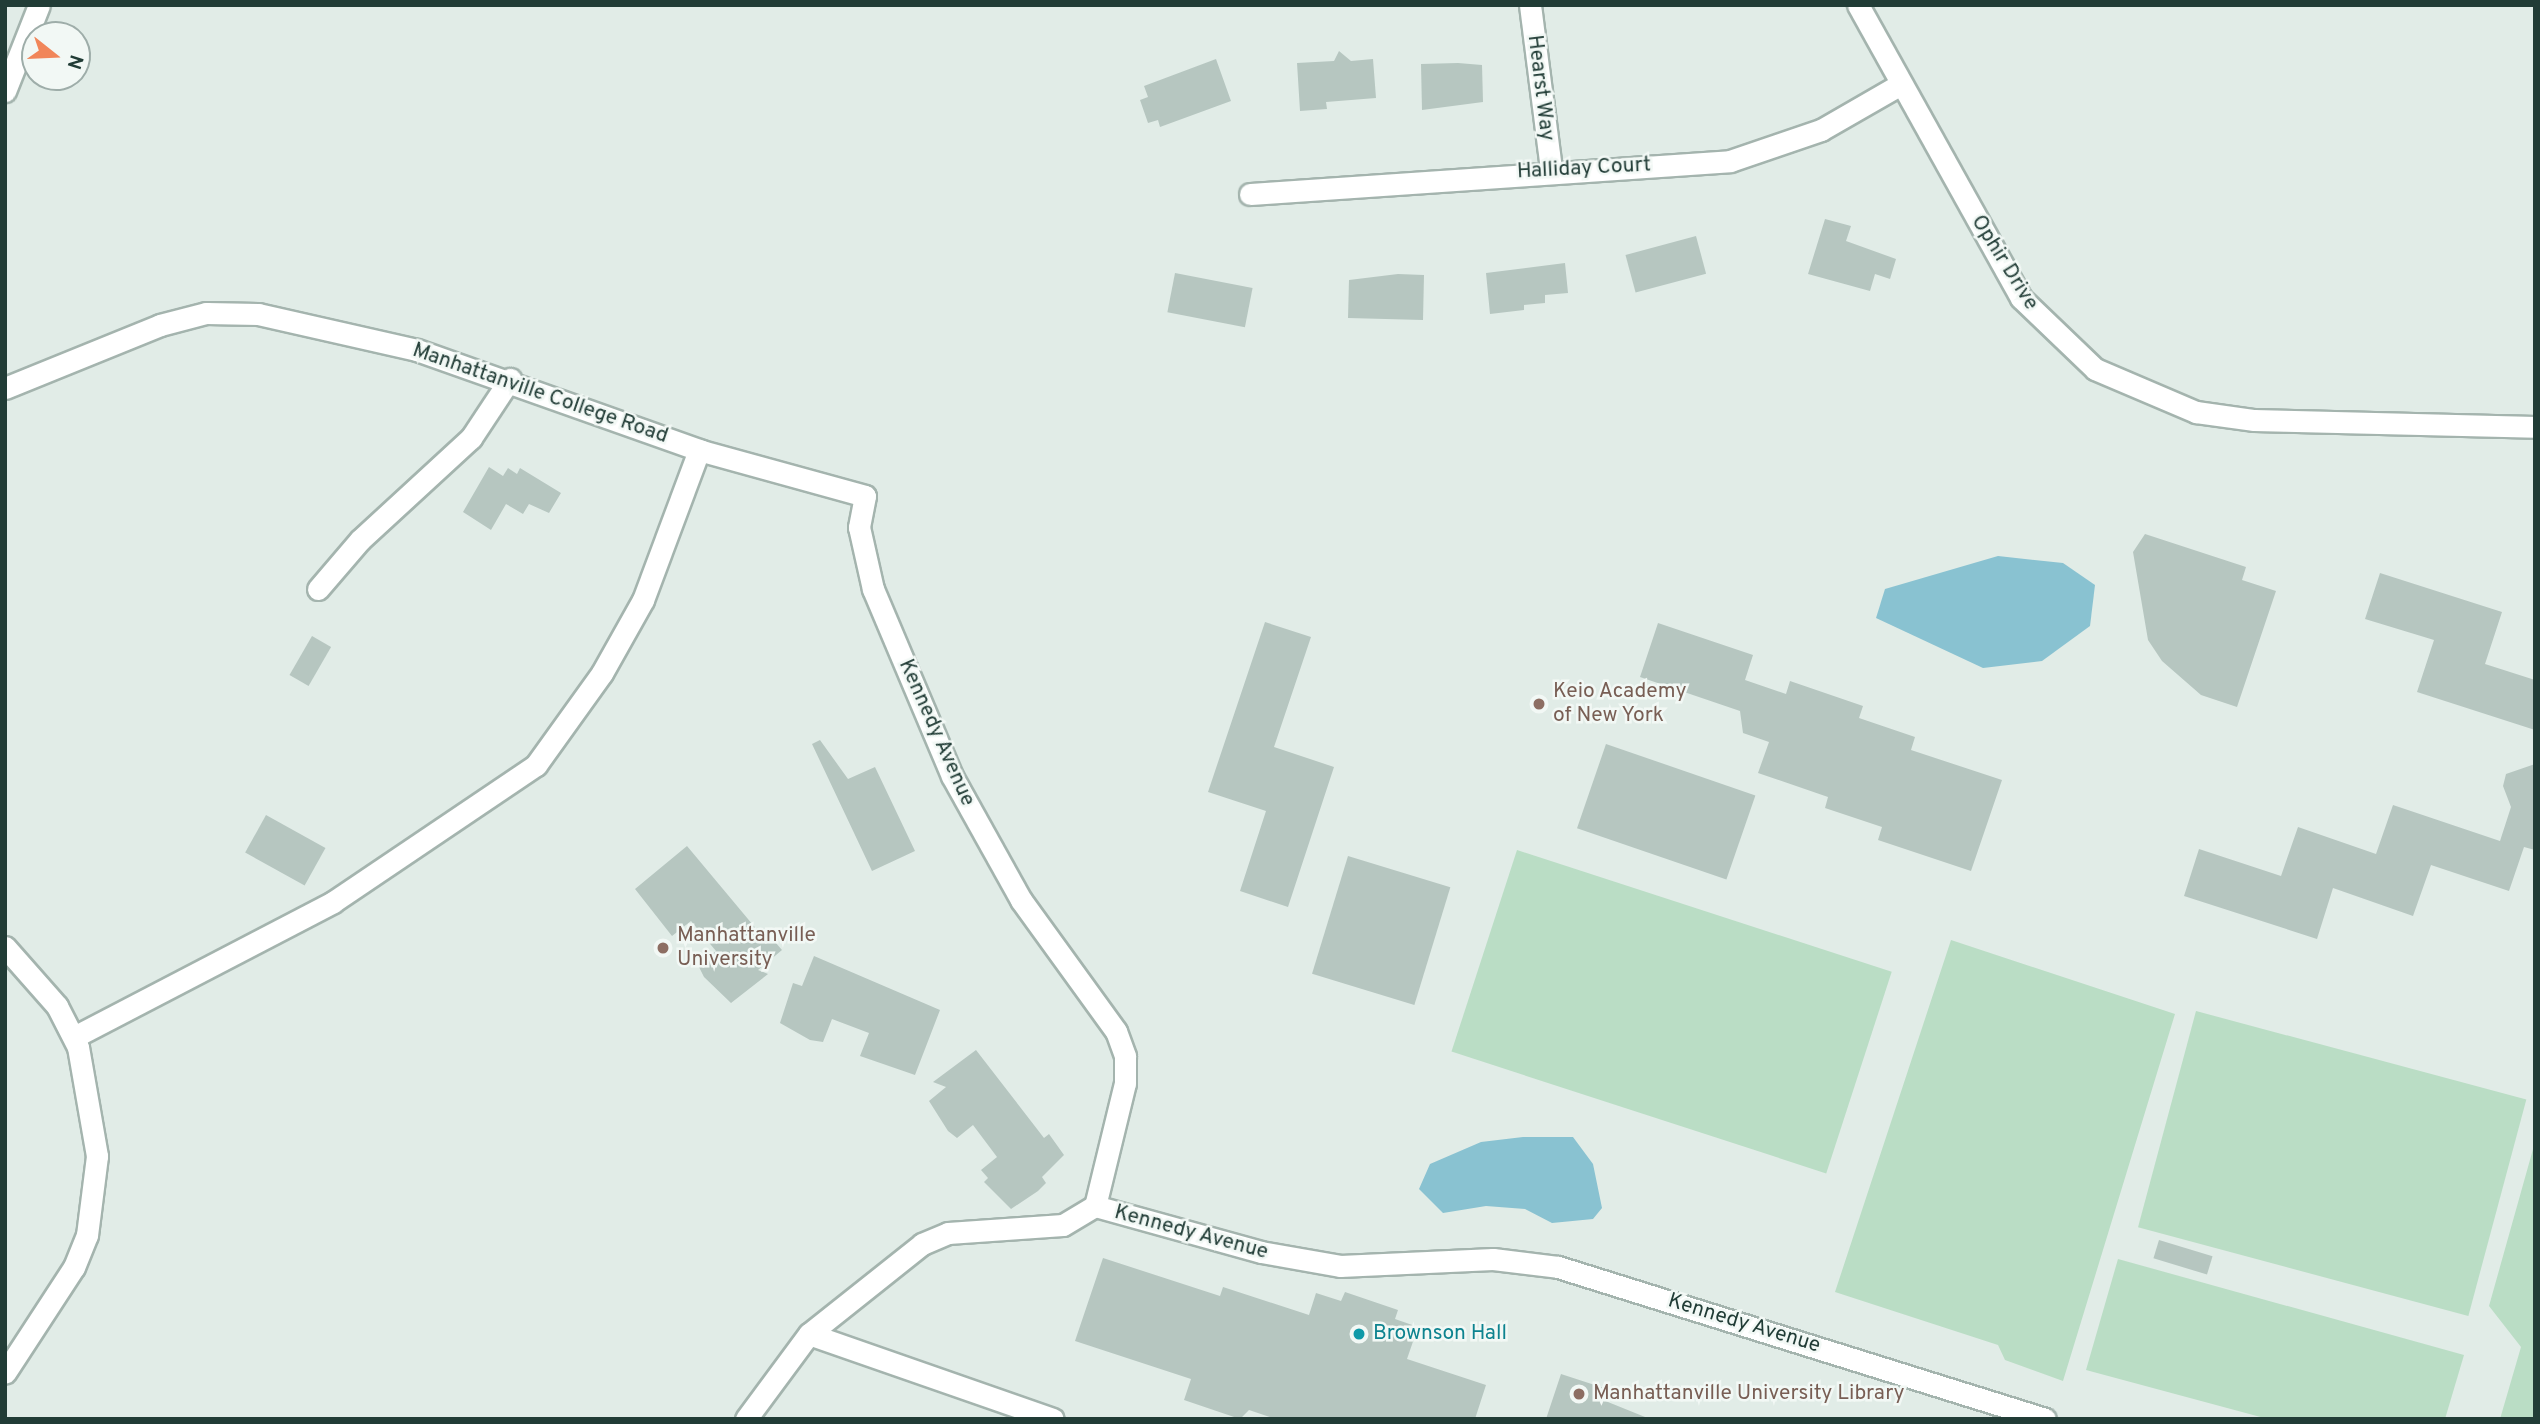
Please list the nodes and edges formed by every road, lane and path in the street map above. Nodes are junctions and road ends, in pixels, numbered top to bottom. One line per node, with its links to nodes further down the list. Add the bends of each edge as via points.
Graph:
1 (39, 5): 5 (street)
2 (1530, 5): 6 (street, Hearst Way)
3 (1858, 5): 4 (street, Ophir Drive)
4 (1901, 85): 6 (street, Halliday Court, via 1821,130 1730,161); 10 (street, Ophir Drive, via 2021,298 2095,369 2196,412 2254,420)
5 (5, 91)
6 (1551, 170): 7 (street, Halliday Court)
7 (1250, 194)
8 (510, 379): 9 (street, Manhattanville College Road, via 258,314 206,313); 11 (street, Manhattanville College Road); 13 (street, via 471,438 360,540)
9 (5, 388)
10 (2535, 427)
11 (699, 450): 12 (street, Manhattanville College Road); 15 (street, via 643,600 602,673 536,765 333,902)
12 (865, 496): 16 (street, Kennedy Avenue, via 859,527 873,589 951,776 1021,900 1116,1031 1125,1056 1125,1083)
13 (318, 589)
14 (5, 947): 15 (street, via 57,1006)
15 (74, 1037): 18 (street, via 93,1100 97,1156 87,1235 46,1317)
16 (1095, 1206): 17 (street, via 1063,1225 935,1238 900,1258); 21 (street, Kennedy Avenue, via 1261,1252 1340,1266 1493,1259 1558,1266)
17 (809, 1334): 19 (street); 20 (street)
18 (5, 1373)
19 (746, 1419)
20 (1053, 1419)
21 (2045, 1419)

